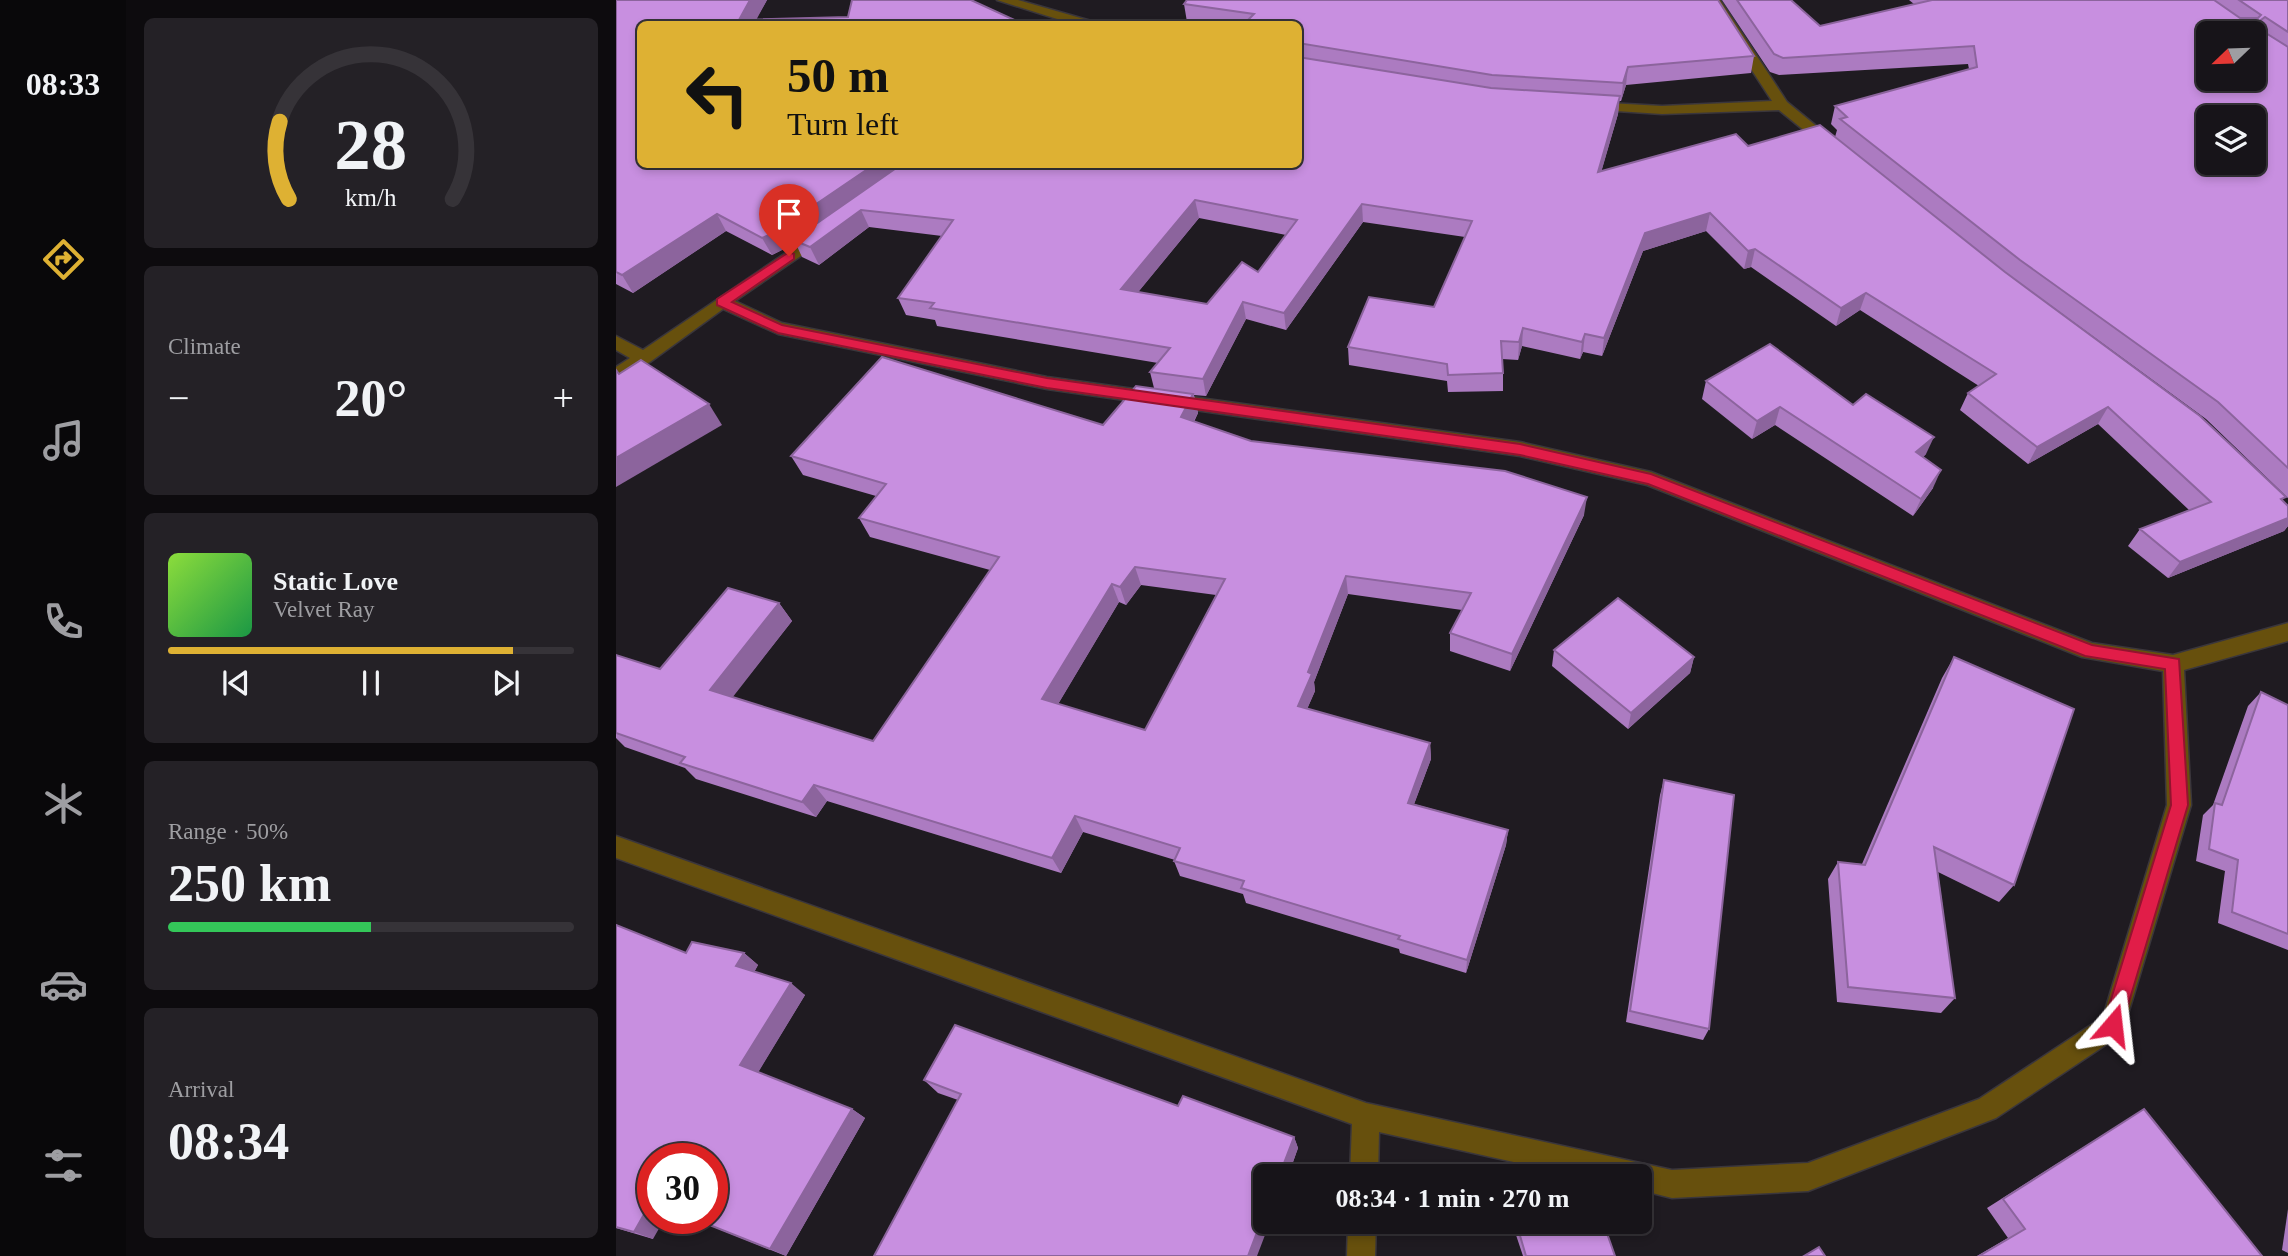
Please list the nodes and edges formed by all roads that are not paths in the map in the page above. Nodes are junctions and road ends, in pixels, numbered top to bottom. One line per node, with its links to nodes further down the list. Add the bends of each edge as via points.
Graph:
1 (1004, 0): 3 (street)
2 (1713, 0): 5 (street)
3 (1076, 21)
4 (1570, 104): 5 (street, via 1661,110)
5 (1782, 105): 6 (street)
6 (1845, 156)
7 (834, 226): 8 (street)
8 (722, 302): 10 (street); 13 (street, via 778,328 1047,383 1520,449 1651,480 2090,651)
9 (616, 342): 10 (street)
10 (644, 358): 11 (street)
11 (616, 374)
12 (2288, 632): 13 (street)
13 (2173, 664): 18 (street, via 2179,805 2113,1025 1987,1109 1808,1177 1672,1184)
14 (616, 847): 15 (street)
15 (1366, 1116): 16 (street); 17 (street)
16 (1364, 1164)
17 (1584, 1164)
18 (1652, 1179)
19 (1362, 1234): 20 (street)
20 (1361, 1256)

